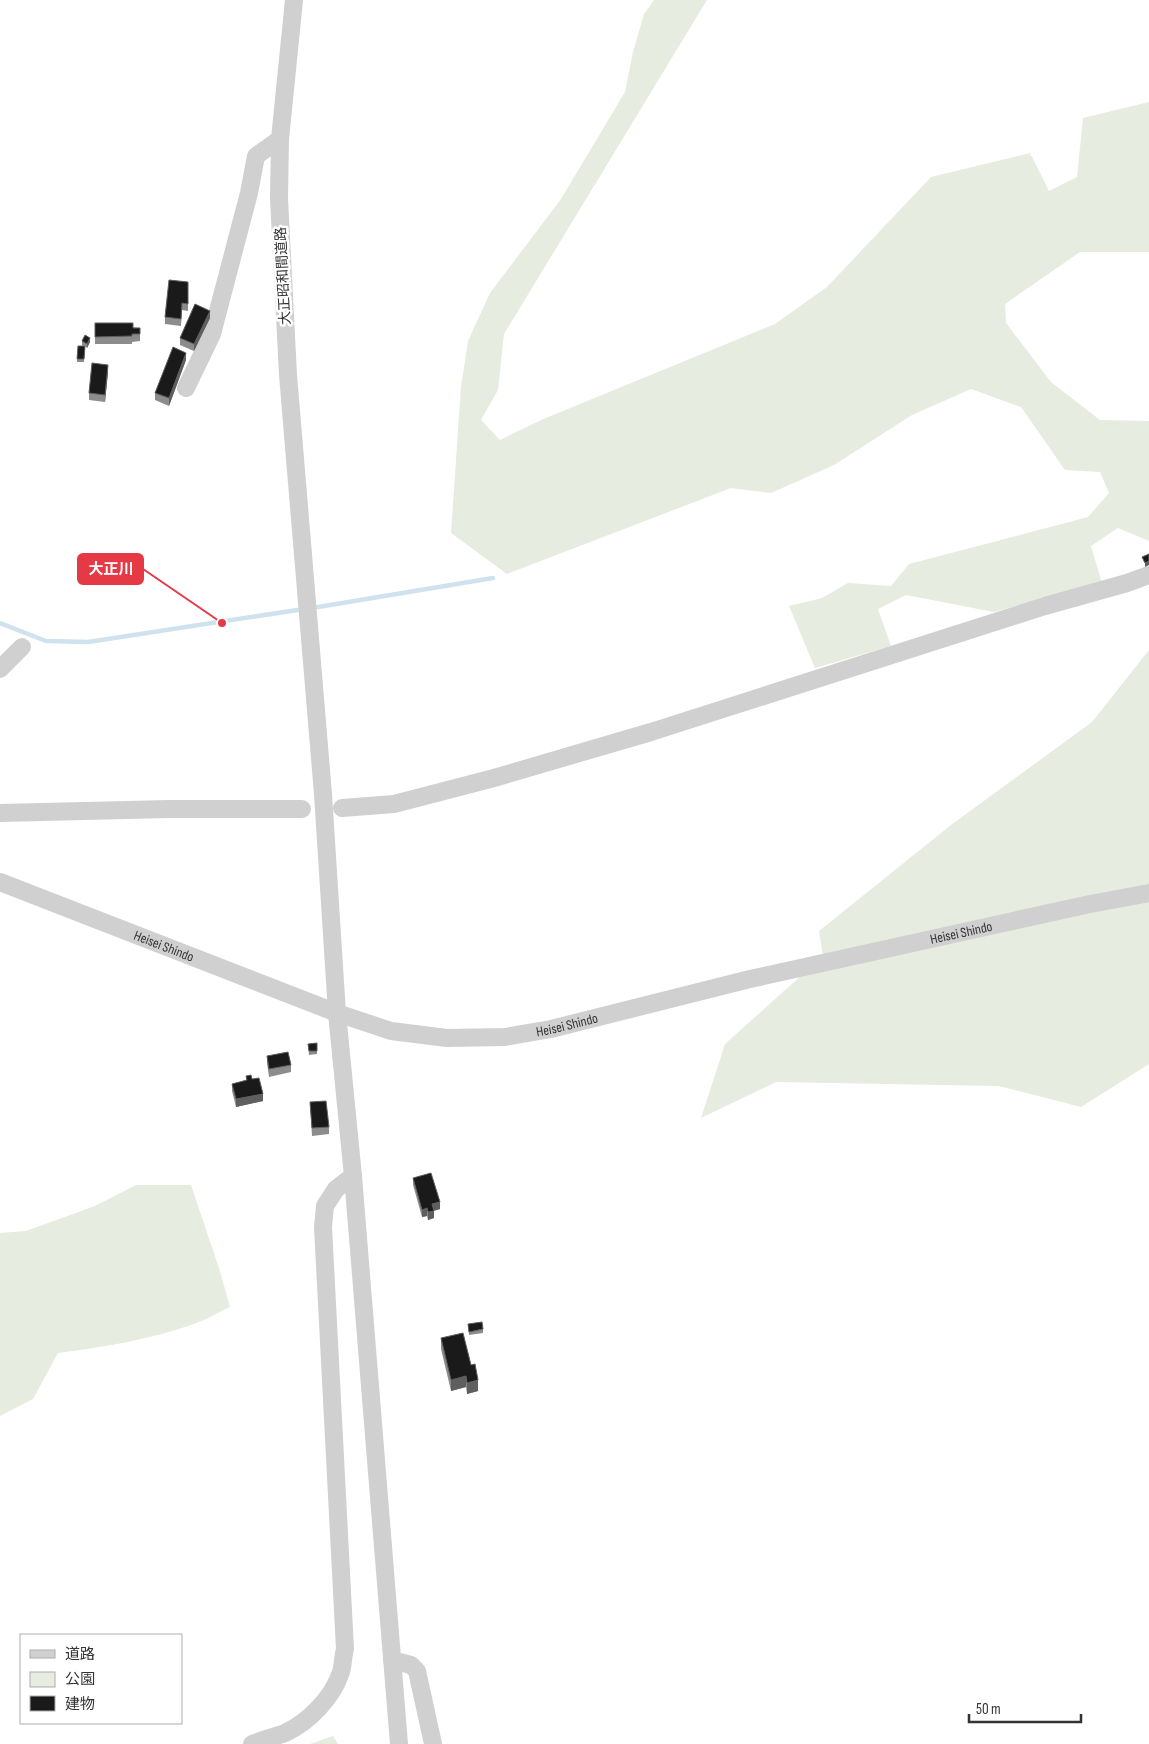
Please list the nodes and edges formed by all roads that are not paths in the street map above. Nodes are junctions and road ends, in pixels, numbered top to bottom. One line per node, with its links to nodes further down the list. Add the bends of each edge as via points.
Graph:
1 (294, 0): 2 (street, 大正昭和間道路)
2 (280, 139): 3 (street, via 256,156 212,334); 12 (street, 大正昭和間道路, via 279,198 288,375 323,794)
3 (186, 388)
4 (1149, 575): 7 (street, via 651,732 494,778 394,804)
5 (22, 647): 6 (street)
6 (0, 669)
7 (342, 808)
8 (302, 809): 9 (street)
9 (0, 813)
10 (0, 882): 12 (street, Heisei Shindo)
11 (1149, 893): 12 (street, Heisei Shindo, via 750,978 551,1029 505,1037 447,1038 390,1030)
12 (337, 1013): 13 (street, 大正昭和間道路)
13 (353, 1176): 14 (street, 大正昭和間道路); 15 (street, via 336,1189 325,1206 323,1227 345,1649 341,1672 329,1695 307,1719 286,1732)
14 (392, 1660): 16 (street, 大正昭和間道路); 17 (street, via 411,1665 417,1671)
15 (252, 1744)
16 (399, 1744)
17 (433, 1744)

